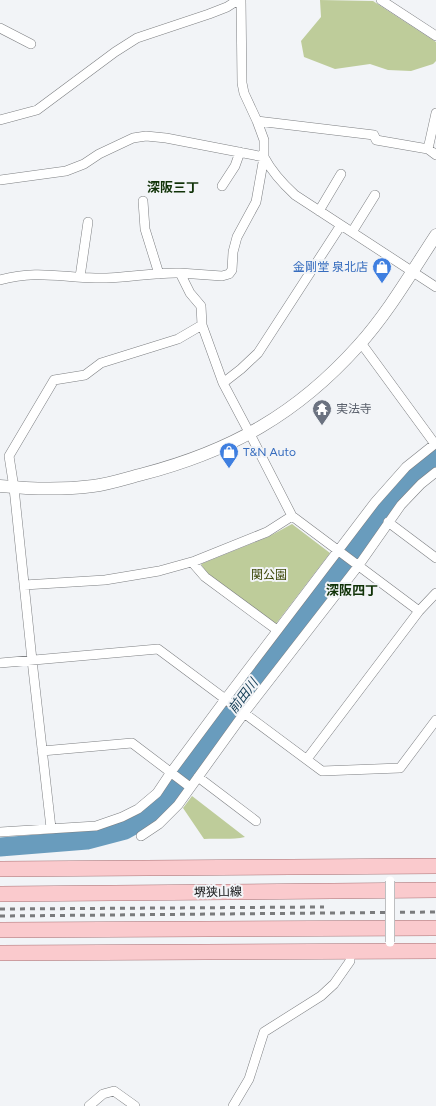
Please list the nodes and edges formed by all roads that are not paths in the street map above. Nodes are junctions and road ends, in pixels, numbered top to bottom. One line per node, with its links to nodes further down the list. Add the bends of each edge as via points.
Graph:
1 (238, 0): 8 (street, via 209,14 137,38 38,110)
2 (241, 0): 9 (street, via 242,82)
3 (381, 0): 5 (street)
4 (0, 28): 6 (street)
5 (436, 36)
6 (31, 44)
7 (436, 113): 10 (street)
8 (0, 120)
9 (257, 122): 10 (street, via 374,135 376,140); 13 (street, via 264,140)
10 (428, 149): 12 (street)
11 (240, 152): 13 (street); 15 (street, via 146,136 133,138 66,171); 16 (street, via 235,166)
12 (436, 155)
13 (264, 157): 19 (street, via 269,168 295,196); 25 (street, via 256,202 236,237 232,270 222,276)
14 (341, 174): 19 (street)
15 (0, 180)
16 (222, 186)
17 (375, 195): 22 (street)
18 (143, 201): 26 (street, via 145,229)
19 (319, 211): 21 (street)
20 (88, 222): 27 (street)
21 (341, 225): 22 (street); 32 (street, via 258,353)
22 (352, 232): 24 (street)
23 (436, 235): 24 (street)
24 (412, 271): 29 (street); 31 (street)
25 (180, 273): 26 (street); 30 (street, via 190,293 201,306)
26 (159, 274): 27 (street, via 113,278)
27 (80, 277): 28 (street, via 34,274)
28 (0, 280)
29 (436, 287)
30 (202, 325): 32 (street); 37 (street, via 178,339 100,363 86,374 54,380 10,456)
31 (361, 343): 33 (street, via 329,377 276,419); 34 (street)
32 (223, 383): 33 (street)
33 (250, 434): 37 (street, via 172,467 95,486); 38 (street)
34 (435, 443): 40 (street, via 406,467 375,502)
35 (436, 472): 39 (street, via 411,495)
36 (0, 486): 37 (street)
37 (14, 488): 44 (street)
38 (292, 516): 40 (street); 42 (street, via 268,532)
39 (388, 522): 41 (street); 43 (street)
40 (338, 551): 43 (street); 47 (street)
41 (436, 558)
42 (192, 562): 44 (street, via 159,571 105,580); 47 (street, via 205,577)
43 (359, 565): 46 (street); 51 (street)
44 (24, 585): 48 (street)
45 (436, 593): 46 (street)
46 (419, 611): 54 (street)
47 (277, 630): 50 (street)
48 (32, 660): 49 (street); 50 (street, via 158,649); 53 (street)
49 (0, 663)
50 (226, 698): 51 (street); 55 (street)
51 (245, 712): 54 (street); 56 (street)
52 (436, 720): 54 (street, via 400,768 322,771)
53 (42, 751): 55 (street, via 132,744); 59 (street)
54 (307, 759)
55 (171, 772): 57 (street); 59 (street, via 157,793 138,809 122,817 96,826)
56 (198, 777): 57 (street); 58 (street)
57 (190, 787): 61 (street, via 178,805 159,824)
58 (256, 821)
59 (51, 828): 60 (street)
60 (0, 832)
61 (141, 836)
62 (436, 866): 64 (main road)
63 (0, 869): 64 (main road)
64 (390, 874): 69 (street, bridge)
65 (436, 890): 66 (main road, 堺狭山線)
66 (0, 894)
67 (436, 928): 68 (main road)
68 (0, 930)
69 (390, 946): 70 (main road); 71 (main road)
70 (350, 951): 72 (main road); 75 (street, via 348,964 334,984 321,996 264,1032 249,1079)
71 (436, 951)
72 (0, 953)
73 (90, 1106): 74 (street, via 103,1094 114,1091)
74 (135, 1106)
75 (233, 1106)

